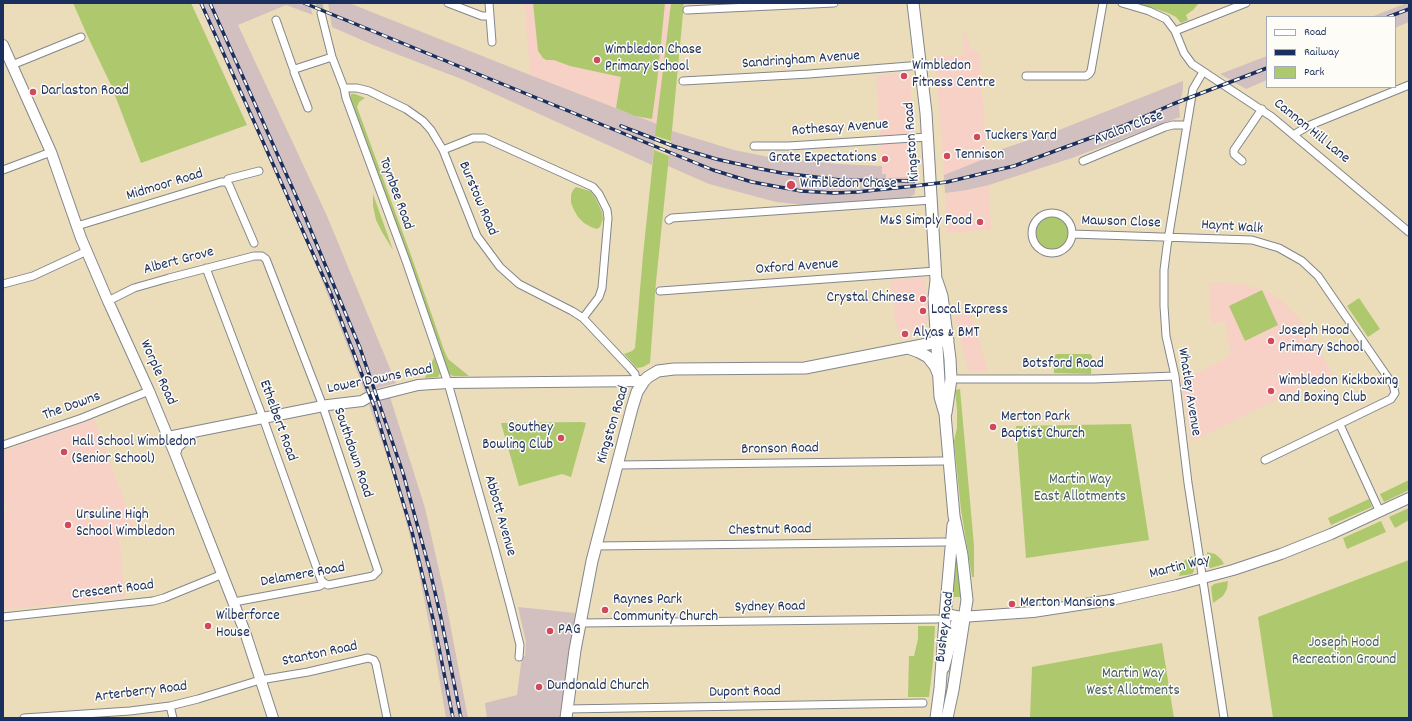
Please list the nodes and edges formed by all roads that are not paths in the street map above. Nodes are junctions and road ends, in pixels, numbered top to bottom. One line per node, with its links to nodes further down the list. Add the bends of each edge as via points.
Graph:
1 (448, 3): 10 (street, via 482,16)
2 (489, 3): 10 (street)
3 (834, 3): 8 (street)
4 (914, 3): 18 (main road, Kingston Road)
5 (1104, 3): 21 (street, via 1089,74)
6 (1122, 3): 12 (street, Cannon Hill Lane, via 1163,17)
7 (1246, 3): 12 (street)
8 (687, 10)
9 (321, 13): 16 (street, Toynbee Road)
10 (490, 16): 14 (street)
11 (276, 20): 19 (street)
12 (1175, 31): 20 (street, Cannon Hill Lane, via 1188,59)
13 (81, 37): 17 (street)
14 (492, 42)
15 (3, 45): 17 (main road, Worple Road)
16 (332, 57): 19 (street); 24 (street, Toynbee Road)
17 (12, 65): 32 (main road, Worple Road)
18 (922, 65): 22 (street, Sandringham Avenue); 29 (main road, Kingston Road)
19 (295, 69): 25 (street)
20 (1203, 72): 26 (street, Cannon Hill Lane); 27 (street, Whatley Avenue, via 1193,89)
21 (1026, 76)
22 (683, 81)
23 (1409, 85): 28 (street, via 1308,126)
24 (344, 88): 31 (street, Burstow Road, via 369,91 414,114 431,130); 59 (street, Toynbee Road)
25 (308, 108)
26 (1262, 109): 28 (street, Cannon Hill Lane); 34 (street, via 1234,150 1234,154)
27 (1186, 125): 33 (street, Avalon Close, via 1164,127); 43 (street, Whatley Avenue)
28 (1295, 134): 41 (street, Cannon Hill Lane)
29 (928, 136): 30 (street, Rothesay Avenue, via 789,146); 38 (main road, Kingston Road)
30 (754, 146)
31 (443, 150): 52 (street, Burstow Road, via 474,230 500,267 519,284); 52 (street, via 473,138 485,138 593,187 599,194 608,218 602,288 599,297)
32 (51, 152): 35 (street); 40 (main road, Worple Road)
33 (1083, 161)
34 (1242, 161)
35 (3, 170)
36 (260, 171): 37 (street, Midmoor Road, via 228,179)
37 (226, 182): 40 (street, Midmoor Road); 44 (street)
38 (932, 200): 39 (street); 48 (main road, Kingston Road)
39 (669, 220)
40 (77, 226): 45 (main road, Worple Road)
41 (1409, 232)
42 (1072, 234): 42 (street, Mawson Close, via 1067,246 1055,253 1042,250 1033,239 1032,232 1041,217 1053,213 1059,214 1069,222); 43 (street, Mawson Close)
43 (1168, 237): 56 (street, Whatley Avenue, via 1164,270 1164,306 1166,336); 64 (street, Haynt Walk, via 1262,242 1279,248 1314,271 1395,389 1391,399)
44 (254, 243)
45 (87, 251): 49 (street, via 33,276); 51 (main road, Worple Road)
46 (260, 255): 47 (street, Albert Grove); 61 (street, Southdown Road, via 266,259)
47 (206, 268): 51 (street, Albert Grove, via 134,288); 63 (street, Ethelbert Road)
48 (936, 275): 50 (street, Oxford Avenue); 53 (main road, Kingston Road, via 942,296)
49 (3, 284)
50 (660, 291)
51 (108, 301): 60 (main road, Worple Road)
52 (584, 318): 58 (street, Burstow Road)
53 (943, 341): 54 (main road, Kingston Road); 55 (main road, Bushey Road); 57 (main road, Bushey Road)
54 (908, 348): 55 (main road, via 928,357); 58 (main road, Kingston Road, via 805,368 674,368)
55 (938, 374): 62 (main road, Bushey Road, via 940,397)
56 (1175, 376): 57 (street, Botsford Road); 79 (street, Whatley Avenue)
57 (951, 379): 62 (main road, Bushey Road)
58 (640, 380): 59 (main road, Lower Downs Road); 71 (main road, Kingston Road)
59 (448, 383): 61 (main road, Lower Downs Road, via 410,386 362,401); 86 (street, Abbott Avenue, via 504,583 520,645)
60 (149, 391): 66 (main road, Worple Road); 67 (street, The Downs, via 82,418)
61 (322, 406): 63 (main road, Lower Downs Road); 77 (street, Southdown Road, via 378,569)
62 (946, 414): 74 (main road, Bushey Road)
63 (263, 418): 65 (main road, Lower Downs Road); 80 (street, Ethelbert Road)
64 (1340, 425): 69 (street, Haynt Walk); 73 (street)
65 (196, 431): 66 (main road, Lower Downs Road); 68 (main road, Lower Downs Road, via 177,447)
66 (168, 437): 68 (main road, Worple Road)
67 (3, 445)
68 (175, 454): 78 (main road, Worple Road)
69 (1265, 460)
70 (943, 461): 71 (street, Bronson Road)
71 (617, 465): 76 (main road, Kingston Road)
72 (1409, 498): 73 (main road, Martin Way)
73 (1380, 512): 79 (main road, Martin Way, via 1281,554)
74 (954, 516): 83 (main road, Bushey Road); 84 (main road, Bushey Road, via 966,581 967,600)
75 (944, 542): 76 (street, Chestnut Road)
76 (596, 546): 85 (main road, Kingston Road)
77 (376, 573): 80 (street, Delamere Road, via 373,576 328,585)
78 (223, 574): 81 (main road, Worple Road); 82 (street, Crescent Road, via 153,601)
79 (1203, 579): 84 (main road, Martin Way, via 1071,607 1020,614); 99 (street, Whatley Avenue)
80 (324, 583): 81 (street, Delamere Road, via 320,586)
81 (234, 602): 88 (main road, Worple Road)
82 (3, 617)
83 (941, 617): 84 (main road, Martin Way); 85 (street, Sydney Road); 87 (main road, Bushey Road)
84 (963, 617): 87 (main road, Bushey Road, via 956,623); 98 (main road, Bushey Road)
85 (580, 623): 91 (main road, Kingston Road)
86 (519, 658)
87 (942, 673): 97 (main road, Bushey Road)
88 (260, 680): 90 (street, Arterberry Road); 95 (main road, Worple Road); 96 (street, Stanton Road, via 371,658 376,664)
89 (923, 703): 91 (street, Dupont Road)
90 (170, 706): 92 (street, Arterberry Road); 94 (street)
91 (567, 713)
92 (75, 716): 93 (street, Arterberry Road)
93 (24, 718)
94 (173, 718)
95 (273, 718)
96 (387, 718)
97 (936, 718)
98 (947, 718)
99 (1224, 718)

